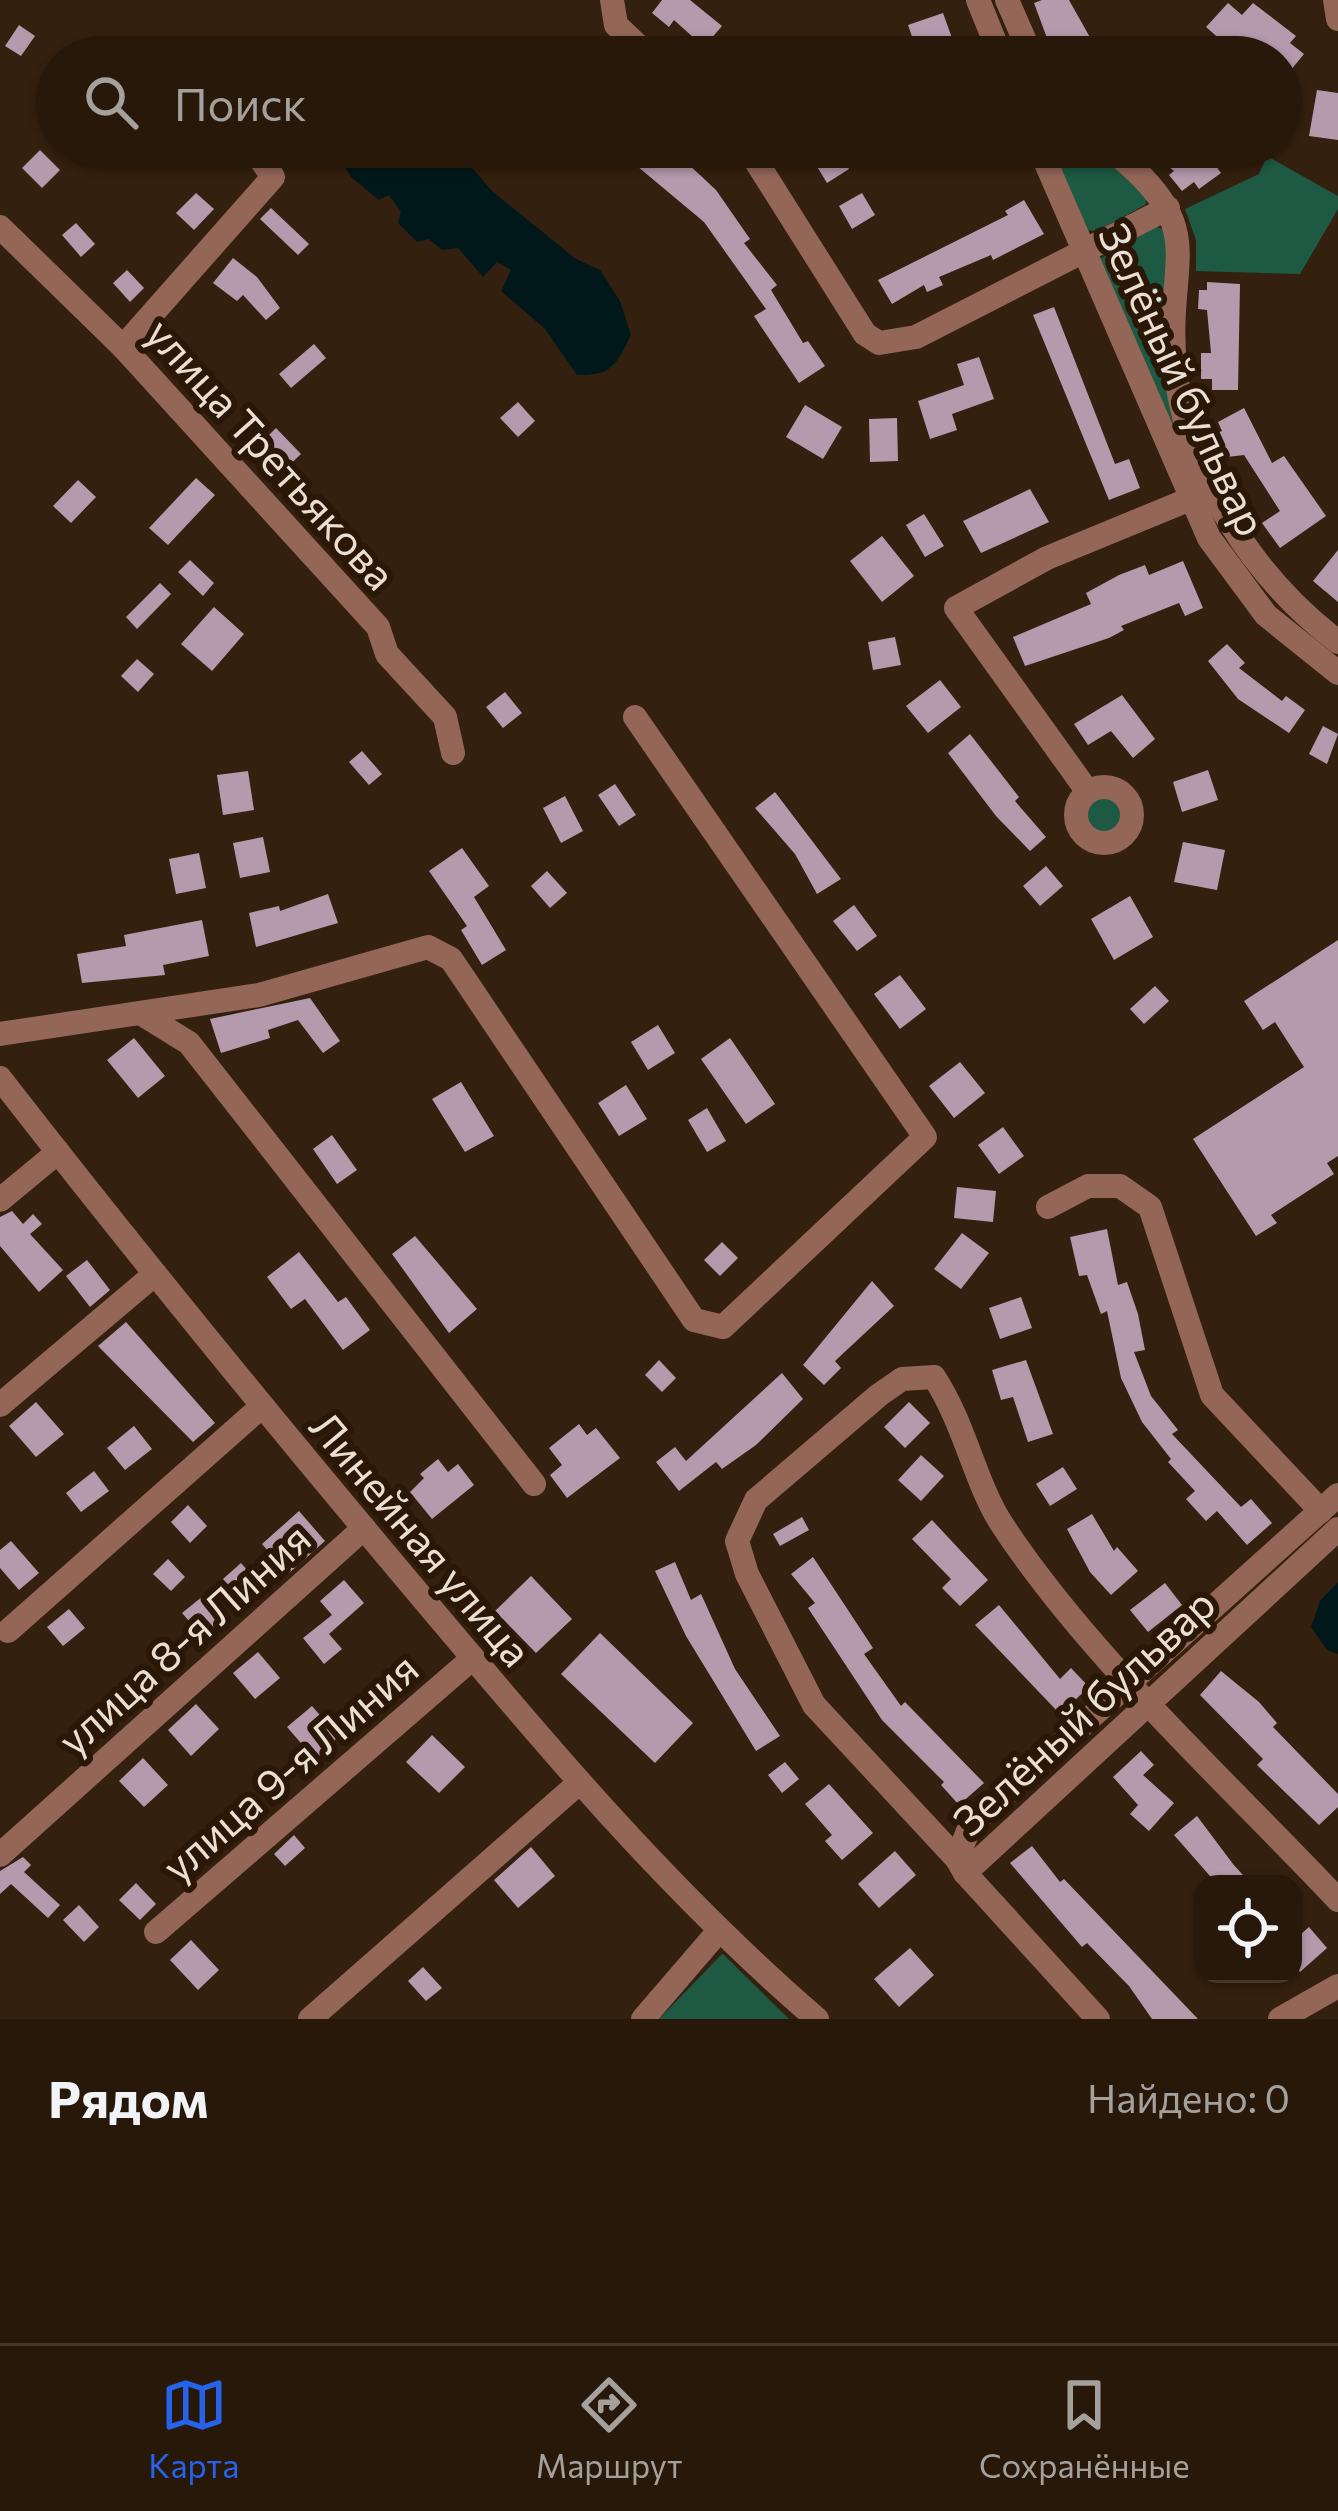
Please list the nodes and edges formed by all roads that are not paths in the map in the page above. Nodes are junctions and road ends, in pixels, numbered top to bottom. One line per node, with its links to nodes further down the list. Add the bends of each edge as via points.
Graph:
1 (612, 0): 6 (street, via 616,25)
2 (978, 0): 7 (street)
3 (1007, 0): 8 (street)
4 (1335, 0): 5 (street)
5 (1338, 19)
6 (628, 36)
7 (993, 36)
8 (1023, 36)
9 (267, 168): 16 (street, via 273,177)
10 (760, 168): 15 (street, via 865,334 880,343 916,337)
11 (1048, 168): 15 (street, Зелёный бульвар)
12 (1135, 168): 13 (street, Зелёный бульвар)
13 (1168, 208): 15 (street); 17 (street, Зелёный бульвар, via 1181,267 1178,387)
14 (0, 227): 16 (street, улица Третьякова)
15 (1082, 252): 17 (street, Зелёный бульвар)
16 (123, 347): 21 (street, улица Третьякова, via 378,627 387,654 445,717)
17 (1202, 494): 18 (street, Зелёный бульвар, via 1263,572); 19 (street, Зелёный бульвар, via 1243,588); 22 (street, via 1048,558 956,608)
18 (1338, 642)
19 (1338, 673)
20 (634, 717): 23 (street, via 925,1138 722,1327 694,1320 451,959 428,947 259,995)
21 (453, 753)
22 (1088, 792)
23 (142, 1014): 24 (street); 32 (street, via 189,1042)
24 (0, 1034)
25 (0, 1078): 26 (street, Линейная улица)
26 (58, 1152): 27 (street); 29 (street, Линейная улица)
27 (0, 1200)
28 (1048, 1208): 33 (street, via 1088,1186 1120,1186 1150,1208 1212,1395)
29 (154, 1274): 30 (street); 31 (street, Линейная улица)
30 (0, 1405)
31 (260, 1408): 34 (street, Линейная улица); 35 (street)
32 (534, 1484)
33 (1332, 1512): 37 (street, Зелёный бульвар); 38 (street, Зелёный бульвар)
34 (364, 1528): 36 (street, Линейная улица); 40 (street, улица 8-я Линия)
35 (8, 1631)
36 (473, 1658): 39 (street, Линейная улица); 43 (street, улица 9-я Линия)
37 (1132, 1681): 38 (street); 41 (street, Зелёный бульвар, via 970,1826); 41 (street, via 1000,1522 960,1417 934,1378 902,1379 756,1500 737,1540 814,1705)
38 (1151, 1702): 41 (street, Зелёный бульвар); 42 (street)
39 (580, 1782): 44 (street, Линейная улица); 46 (street)
40 (0, 1855)
41 (961, 1866): 49 (street)
42 (1338, 1900)
43 (156, 1932)
44 (717, 1933): 47 (street); 48 (street, Линейная улица)
45 (1338, 1986): 50 (street)
46 (310, 2019)
47 (643, 2019)
48 (817, 2019)
49 (1098, 2019)
50 (1280, 2019)

